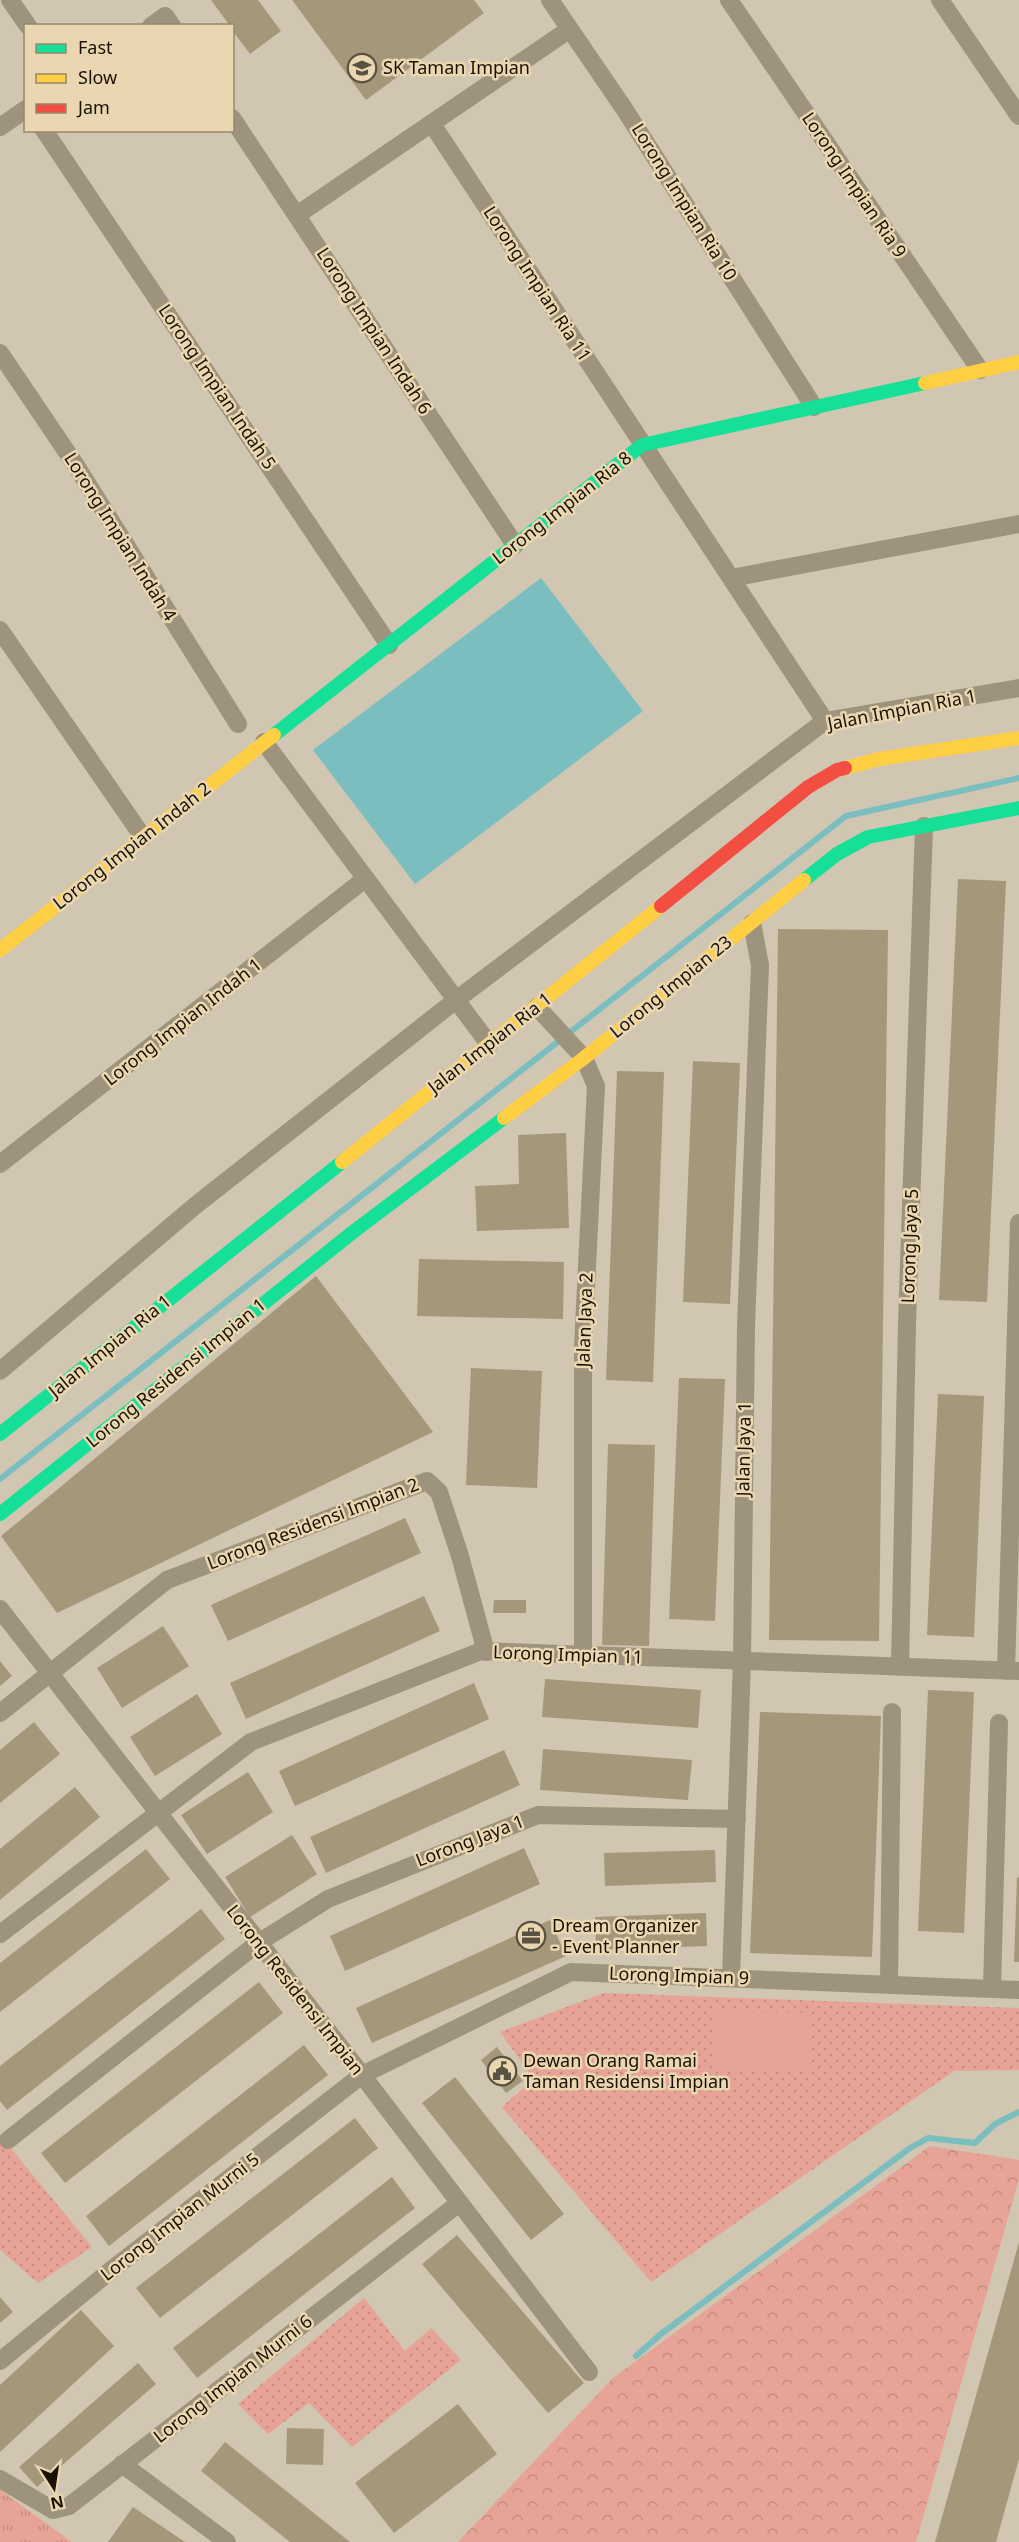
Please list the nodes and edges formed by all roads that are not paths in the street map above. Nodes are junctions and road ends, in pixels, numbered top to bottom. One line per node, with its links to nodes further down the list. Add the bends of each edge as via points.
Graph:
1 (10, 0): 5 (street)
2 (550, 0): 6 (street, Lorong Impian Ria 10)
3 (729, 0): 16 (street, Lorong Impian Ria 9)
4 (940, 0): 8 (street)
5 (27, 24)
6 (570, 29): 10 (street); 17 (street, Lorong Impian Ria 10)
7 (24, 110): 11 (street)
8 (1019, 116)
9 (234, 121): 13 (street, Lorong Impian Indah 6)
10 (432, 124): 13 (street); 18 (street, Lorong Impian Ria 11)
11 (0, 127)
12 (45, 132): 23 (street, Lorong Impian Indah 5)
13 (297, 215): 20 (street, Lorong Impian Indah 6)
14 (0, 353): 26 (street, Lorong Impian Indah 4, via 75,464)
15 (1019, 362): 16 (street, Lorong Impian Ria 8)
16 (980, 370): 17 (street, Lorong Impian Ria 8)
17 (814, 406): 18 (street, Lorong Impian Ria 8)
18 (642, 445): 20 (street, Lorong Impian Ria 8); 21 (street, Lorong Impian Ria 11)
19 (1019, 524): 21 (street)
20 (515, 545): 23 (street, Lorong Impian Ria 8)
21 (730, 578): 25 (street, Lorong Impian Ria 11)
22 (0, 630): 31 (street)
23 (388, 645): 28 (street, Lorong Impian Ria 8)
24 (1019, 688): 25 (street, Jalan Impian Ria 1)
25 (825, 721): 35 (street, Jalan Impian Ria 1)
26 (237, 724)
27 (1019, 738): 36 (street, Jalan Impian Ria 1, via 879,759 837,770 808,787)
28 (264, 742): 31 (street, Lorong Impian Indah 2); 32 (street)
29 (1019, 808): 30 (street, Lorong Impian 23)
30 (924, 826): 33 (street, Lorong Impian 23, via 868,837 837,854); 49 (street, Lorong Jaya 5, via 907,1312)
31 (143, 837): 34 (street, Lorong Impian Indah 2)
32 (365, 879): 35 (street); 39 (street, Lorong Impian Indah 1)
33 (752, 923): 38 (street, Lorong Impian 23); 48 (street, Jalan Jaya 1, via 760,965 746,1326)
34 (0, 950)
35 (456, 1000): 37 (street); 42 (street, Jalan Impian Ria 1, via 196,1205)
36 (537, 1007): 37 (street, Jalan Impian Ria 1); 38 (street, Jalan Jaya 2)
37 (489, 1044): 43 (street, Jalan Impian Ria 1)
38 (584, 1058): 41 (street, Lorong Impian 23); 47 (street, Jalan Jaya 2, via 596,1086 583,1347)
39 (0, 1164)
40 (1019, 1223): 50 (street)
41 (352, 1232): 44 (street, Lorong Residensi Impian 1)
42 (0, 1371)
43 (0, 1434)
44 (0, 1514)
45 (0, 1609): 51 (street, Lorong Residensi Impian)
46 (486, 1652): 47 (street, Lorong Impian 11); 51 (street, Lorong Residensi Impian 2, via 439,1492 427,1480 167,1580); 55 (street, Lorong Impian 11, via 251,1742)
47 (583, 1655): 48 (street, Lorong Impian 11)
48 (742, 1661): 49 (street, Lorong Impian 11); 56 (street, Jalan Jaya 1)
49 (900, 1667): 50 (street, Lorong Impian 11)
50 (1013, 1671)
51 (50, 1674): 53 (street); 55 (street, Lorong Residensi Impian)
52 (892, 1712): 60 (street)
53 (0, 1713)
54 (999, 1723): 61 (street)
55 (158, 1812): 57 (street, Lorong Impian 11); 58 (street, Lorong Residensi Impian)
56 (737, 1819): 58 (street, Lorong Jaya 1, via 538,1815 328,1899); 59 (street, Jalan Jaya 1)
57 (0, 1934)
58 (258, 1943): 63 (street, Lorong Residensi Impian); 64 (street, Lorong Jaya 1)
59 (731, 1977): 60 (street, Lorong Impian 9); 63 (street, Lorong Impian 9, via 571,1972)
60 (889, 1985): 61 (street, Lorong Impian 9)
61 (992, 1989): 62 (street, Lorong Impian 9)
62 (1019, 1990)
63 (362, 2075): 65 (street, Lorong Residensi Impian); 66 (street, Lorong Impian Murni 5)
64 (9, 2140)
65 (458, 2204): 67 (street, Lorong Residensi Impian); 68 (street, Lorong Impian Murni 6)
66 (0, 2361)
67 (589, 2373)
68 (123, 2464): 69 (street, Lorong Impian Murni 6, via 69,2506 53,2510); 70 (street)
69 (0, 2480)
70 (227, 2542)

